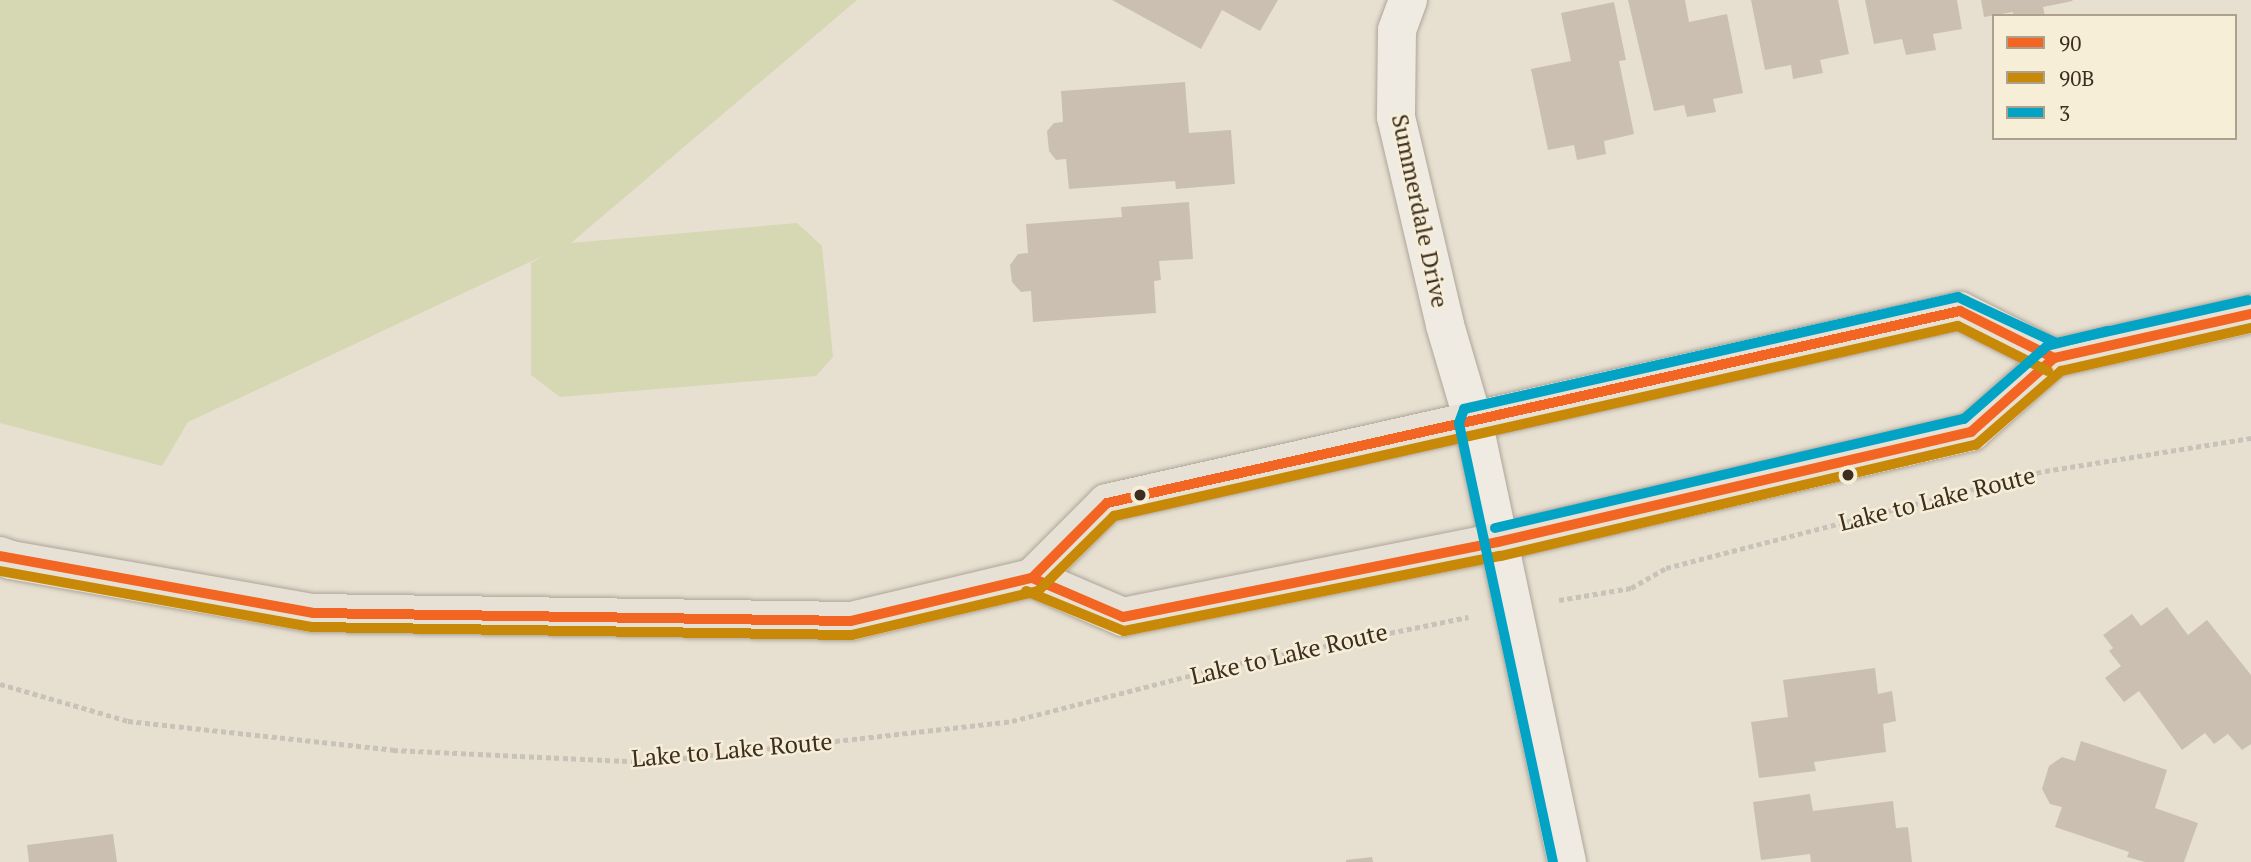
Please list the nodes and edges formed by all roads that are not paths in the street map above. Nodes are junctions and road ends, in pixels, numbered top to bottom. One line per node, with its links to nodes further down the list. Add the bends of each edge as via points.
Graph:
1 (1408, 0): 4 (street, Summerdale Drive, via 1397,30 1396,117 1445,326)
2 (2251, 314): 3 (main road)
3 (2053, 358): 4 (main road, via 1960,311); 5 (main road, via 1971,432)
4 (1473, 420): 5 (street, Summerdale Drive); 7 (main road, via 1107,503)
5 (1498, 542): 7 (main road, via 1123,617); 8 (street, Summerdale Drive)
6 (0, 556): 7 (main road, via 313,613 851,621)
7 (1032, 578)
8 (1567, 862)

